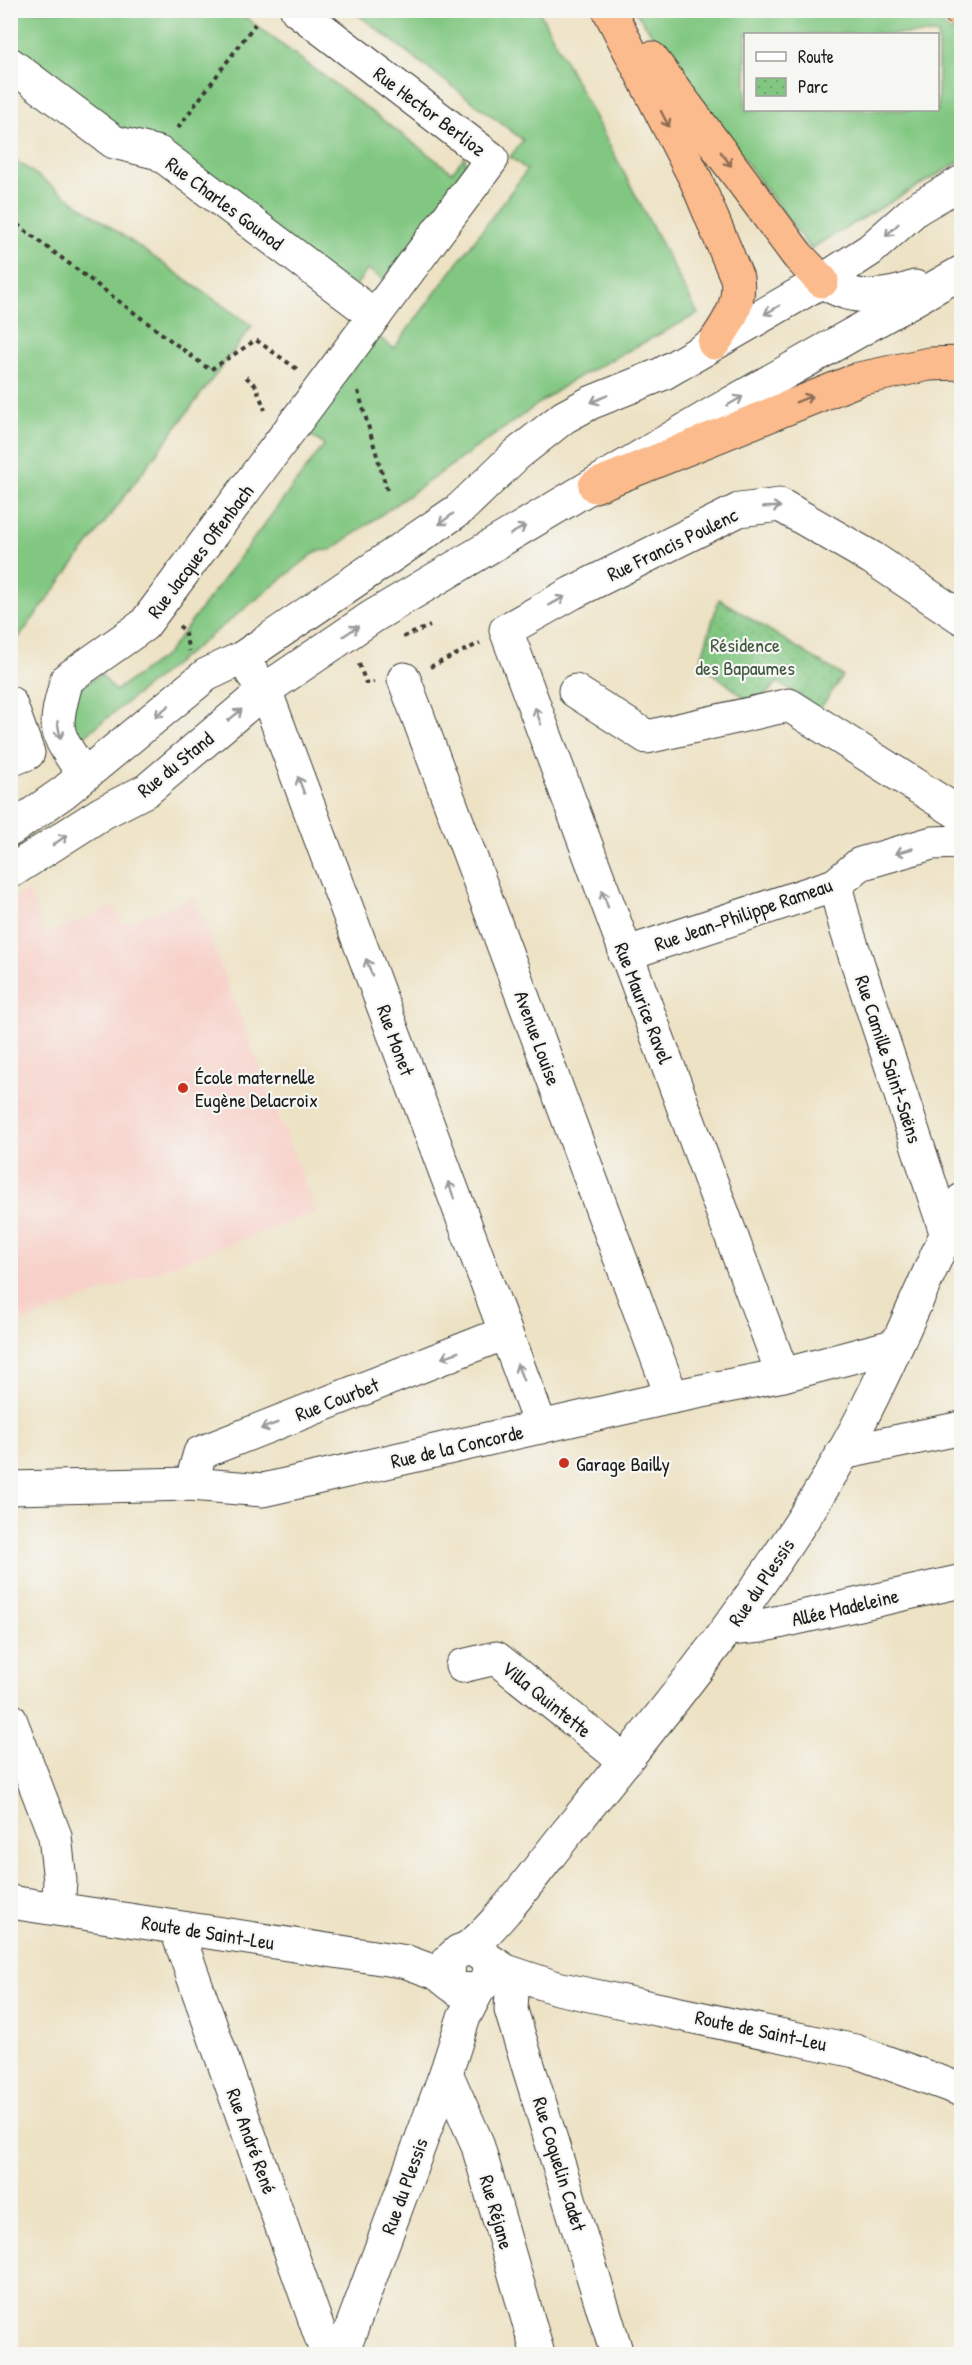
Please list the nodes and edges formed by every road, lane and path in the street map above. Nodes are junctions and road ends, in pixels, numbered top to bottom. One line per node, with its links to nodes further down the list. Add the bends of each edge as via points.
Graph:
1 (297, 10): 11 (street, Rue Hector Berlioz, via 492,159)
2 (609, 10): 12 (highway, one-way to 12, via 696,180 730,256 739,289 737,302)
3 (616, 10): 10 (highway, one-way to 10, via 798,256)
4 (255, 24): 6 (path)
5 (10, 64): 6 (street, Rue Charles Gounod, via 114,142)
6 (159, 153): 11 (street, Rue Charles Gounod)
7 (962, 182): 10 (street, one-way to 10, via 916,209 870,250)
8 (10, 219): 15 (path, via 210,370 256,340)
9 (962, 271): 10 (street, via 909,289 864,297); 16 (street, Rue du Stand, one-way to 9, via 746,394)
10 (822, 281): 12 (street, one-way to 12)
11 (375, 316): 13 (street, Rue Jacques Offenbach)
12 (714, 343): 20 (street, one-way to 20, via 662,374 564,417 516,455 460,509)
13 (347, 352): 17 (path); 26 (street, Rue Jacques Offenbach, one-way to 26, via 144,625 66,679 57,732)
14 (962, 363): 16 (highway, one-way to 14, via 860,379 929,364)
15 (300, 372)
16 (595, 486): 22 (street, Rue du Stand, one-way to 16, via 456,565)
17 (387, 490)
18 (962, 618): 19 (street, Rue Francis Poulenc, one-way to 18, via 739,510 780,505 872,558)
19 (506, 630): 32 (street, Rue Maurice Ravel, one-way to 19)
20 (242, 658): 22 (street, Rue Monet); 26 (street, one-way to 26, via 206,675)
21 (404, 679): 38 (street, Avenue Louise)
22 (266, 690): 30 (street, Rue du Stand, one-way to 22, via 94,818 147,790); 35 (street, Rue Monet, one-way to 22)
23 (575, 691): 27 (street, via 647,737 789,705)
24 (10, 703): 25 (street, via 28,753)
25 (10, 760)
26 (84, 775): 28 (street)
27 (962, 815)
28 (10, 831)
29 (962, 842): 31 (street, Rue Jean-Philippe Rameau, one-way to 31, via 932,843 860,864)
30 (10, 872)
31 (835, 885): 32 (street, Rue Jean-Philippe Rameau); 34 (street, Rue Camille Saint-Saëns)
32 (625, 954): 37 (street, Rue Maurice Ravel)
33 (962, 1200): 34 (street, Rue du Plessis)
34 (946, 1232): 36 (street, Rue du Plessis)
35 (505, 1333): 39 (street, Rue Monet, one-way to 35); 42 (street, Rue Courbet, one-way to 42, via 200,1453)
36 (897, 1345): 37 (street, Rue de la Concorde); 41 (street, Rue du Plessis)
37 (783, 1375): 38 (street, Rue de la Concorde)
38 (672, 1397): 39 (street, Rue de la Concorde)
39 (541, 1426): 42 (street, Rue de la Concorde, via 263,1490)
40 (962, 1428): 41 (street)
41 (842, 1454): 45 (street, Rue du Plessis)
42 (191, 1484): 43 (street, Rue de la Concorde)
43 (10, 1488)
44 (962, 1581): 45 (street, Allée Madeleine, via 761,1626)
45 (729, 1629): 48 (street, Rue du Plessis)
46 (462, 1666): 48 (street, Villa Quintette, via 496,1658)
47 (10, 1719): 50 (street, via 55,1836 60,1881)
48 (625, 1761): 52 (street, Rue du Plessis, via 494,1922)
49 (10, 1902): 50 (street, Route de Saint-Leu)
50 (58, 1909): 51 (street, Route de Saint-Leu)
51 (176, 1928): 52 (street, Route de Saint-Leu, via 406,1962 436,1960); 55 (street, Rue André René)
52 (477, 1977): 53 (street, Rue du Plessis); 54 (street, Route de Saint-Leu, via 557,1988 855,2051); 58 (street, Rue Coquelin Cadet, via 511,2010)
53 (446, 2073): 56 (street, Rue du Plessis); 57 (street, Rue Réjane, via 477,2143)
54 (962, 2090)
55 (327, 2355)
56 (342, 2355)
57 (538, 2355)
58 (617, 2355)

